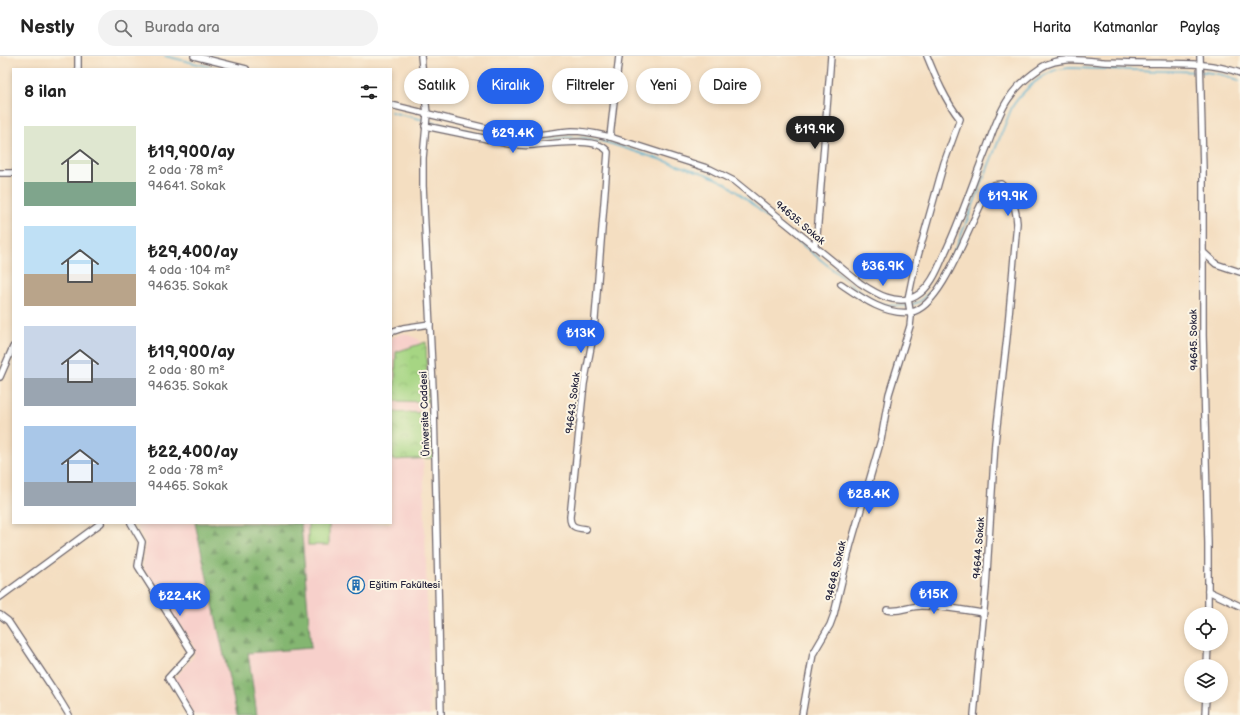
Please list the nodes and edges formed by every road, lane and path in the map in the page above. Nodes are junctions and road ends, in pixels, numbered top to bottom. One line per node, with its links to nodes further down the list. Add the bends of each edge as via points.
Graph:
1 (78, 56): 11 (street)
2 (194, 56): 12 (street)
3 (421, 56): 16 (street, Üniversite Caddesi)
4 (618, 56): 18 (street)
5 (831, 56): 21 (street)
6 (927, 56): 25 (street, via 946,98 960,119 944,163)
7 (1200, 56): 13 (street, 94645. Sokak)
8 (1065, 58): 9 (street); 25 (street, via 1042,67 1007,100 934,276 924,290)
9 (1085, 58): 10 (street)
10 (1105, 59): 13 (street)
11 (78, 68)
12 (242, 68)
13 (1201, 70): 14 (street, via 1222,68); 22 (street, 94645. Sokak)
14 (1240, 73)
15 (392, 105): 16 (street, 94635. Sokak)
16 (427, 114): 17 (street, Üniversite Caddesi); 18 (street, 94635. Sokak, via 515,135 531,136 572,131)
17 (425, 126): 27 (street, Üniversite Caddesi, via 423,186); 33 (street, 94643. Sokak, via 518,146 574,142 594,144 607,149 596,308 584,384 570,517 573,526)
18 (610, 137): 21 (street, 94635. Sokak, via 727,176)
19 (0, 173): 20 (street)
20 (12, 173)
21 (814, 247): 25 (street, 94635. Sokak, via 872,291 887,298)
22 (1203, 252): 23 (street, via 1216,264); 34 (street, 94645. Sokak)
23 (1240, 272)
24 (841, 284): 26 (street, via 871,303 892,310)
25 (908, 299): 26 (street)
26 (911, 312): 39 (street, 94644. Sokak, via 924,306 934,296 987,193 993,185 1001,184 1010,196 1017,223 995,443); 45 (street, 94648. Sokak, via 910,326 889,394 881,440 834,614 813,654)
27 (430, 324): 28 (street); 44 (street, Üniversite Caddesi)
28 (392, 332)
29 (12, 349): 30 (street)
30 (0, 377)
31 (100, 524): 35 (street)
32 (132, 524): 43 (street, via 142,542 138,566 192,652 168,678)
33 (586, 529)
34 (1208, 591): 36 (street); 37 (street, 94645. Sokak)
35 (0, 597)
36 (1240, 606)
37 (1208, 607)
38 (887, 610): 39 (street, via 900,611 918,606 934,606)
39 (983, 613): 46 (street, 94644. Sokak)
40 (0, 615): 42 (street, via 8,621)
41 (1206, 703): 47 (street)
42 (69, 715)
43 (190, 715)
44 (441, 715)
45 (802, 715)
46 (974, 715)
47 (1205, 715)

